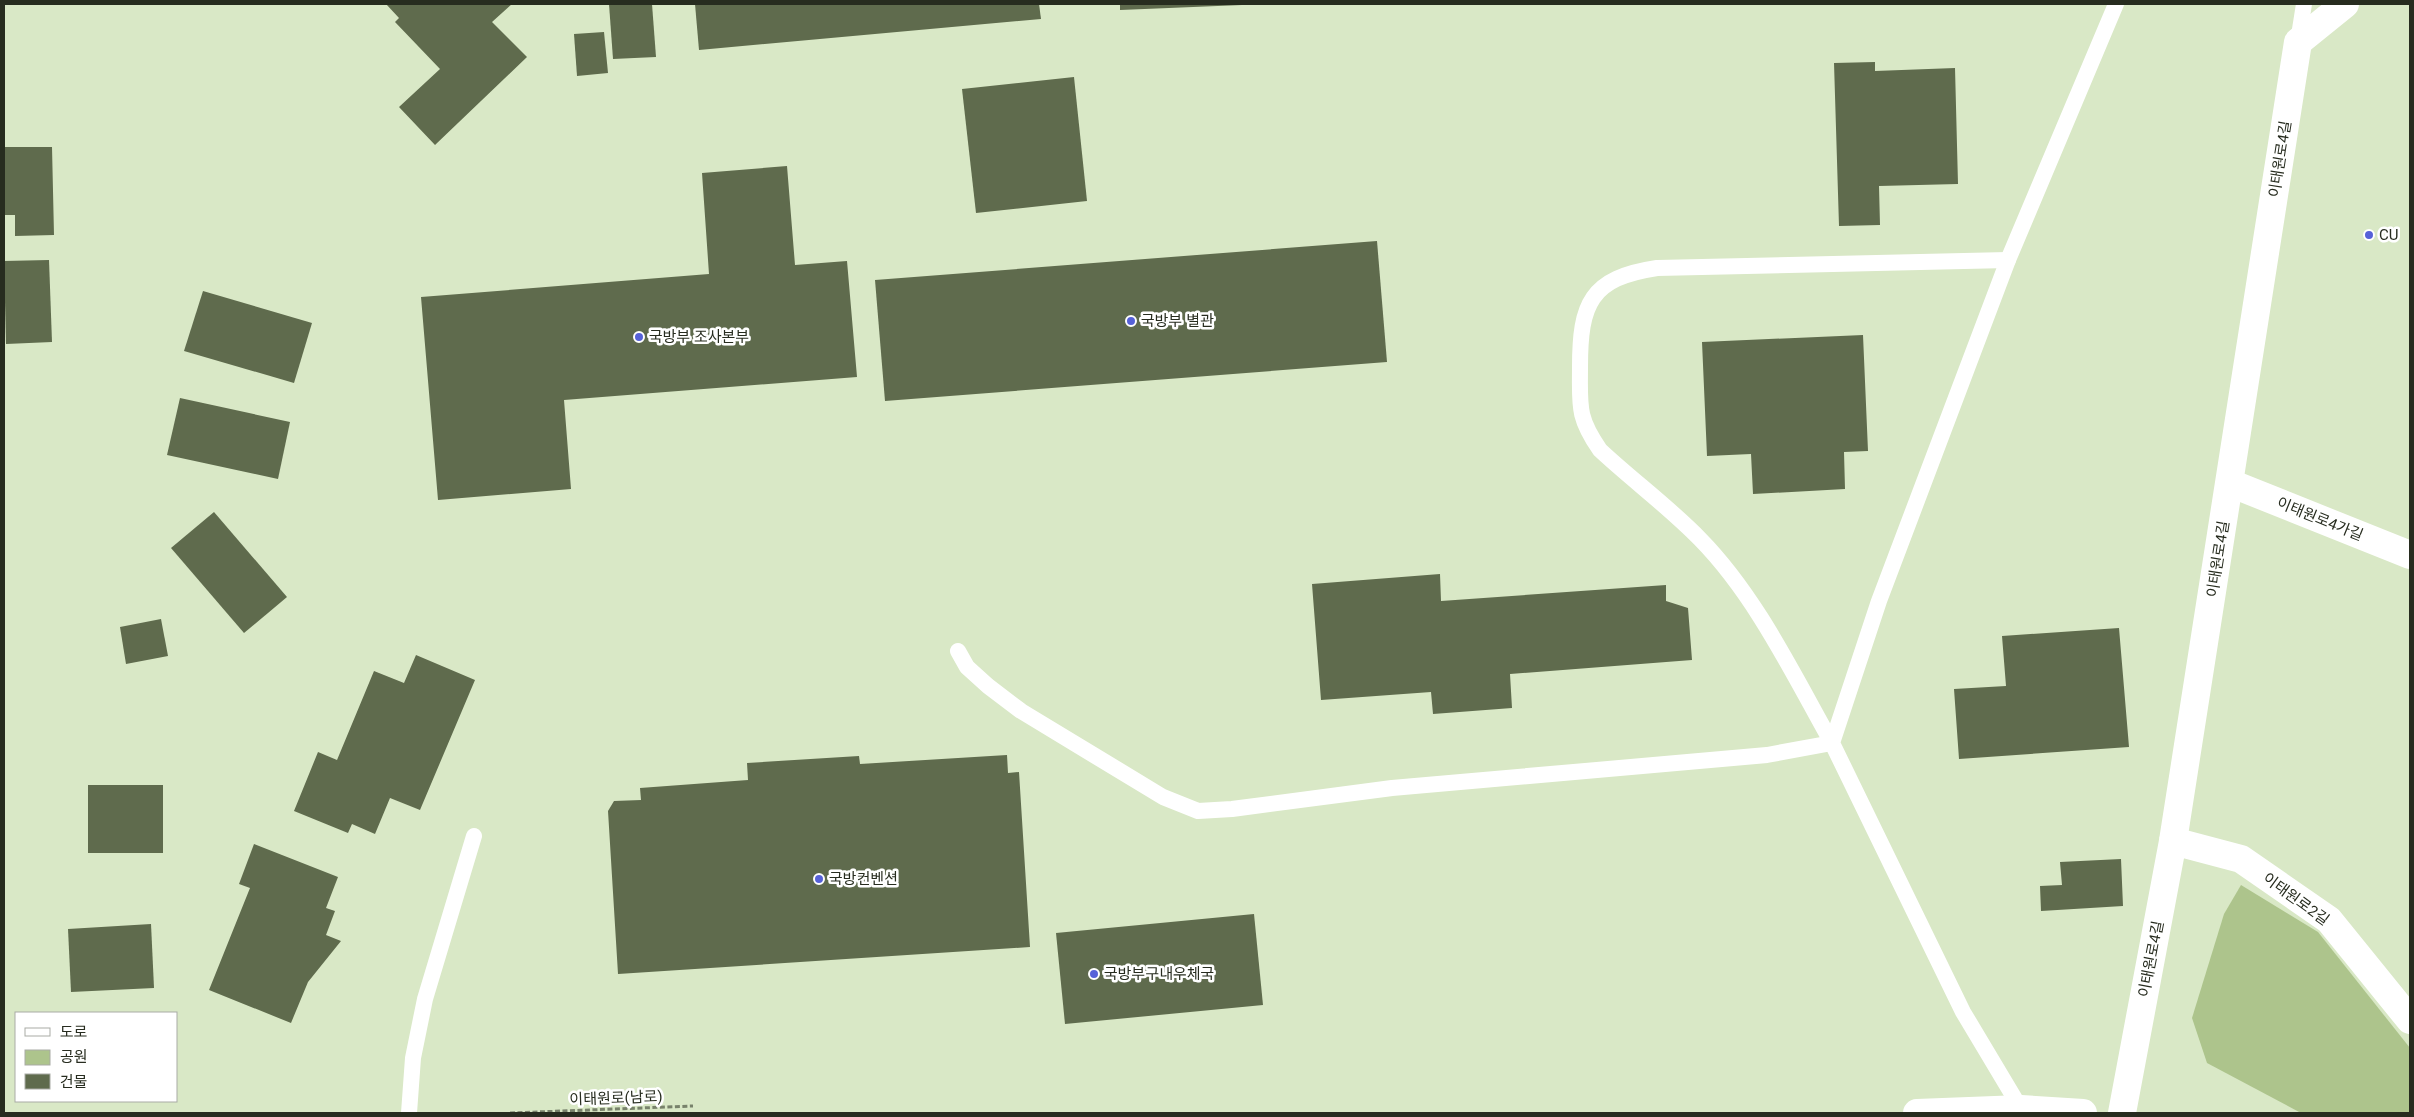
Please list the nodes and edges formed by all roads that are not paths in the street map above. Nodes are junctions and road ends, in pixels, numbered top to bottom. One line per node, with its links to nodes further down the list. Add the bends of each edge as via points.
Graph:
1 (2116, 4): 5 (lane)
2 (2304, 4): 4 (lane, 이태원로4길)
3 (2345, 4): 4 (street)
4 (2298, 42): 6 (street, 이태원로4길)
5 (2008, 260): 9 (lane, via 1879,601); 9 (lane, via 1657,268 1631,272 1612,280 1596,294 1585,312 1580,333 1580,412 1588,432 1600,450 1700,539 1719,562 1757,612)
6 (2230, 483): 7 (street, 이태원로4가길); 11 (street, 이태원로4길)
7 (2410, 555)
8 (958, 651): 9 (lane, via 967,666 988,686 1021,711 1163,797 1198,810 1232,809 1392,788 1767,754)
9 (1832, 743): 13 (lane, via 1964,1012)
10 (474, 836): 14 (lane, via 425,998 413,1058)
11 (2173, 841): 12 (street, 이태원로2길, via 2241,859 2329,920); 17 (street, 이태원로4길)
12 (2410, 1020)
13 (2021, 1109): 15 (street); 16 (street)
14 (409, 1113)
15 (1917, 1113)
16 (2083, 1113)
17 (2122, 1113)

